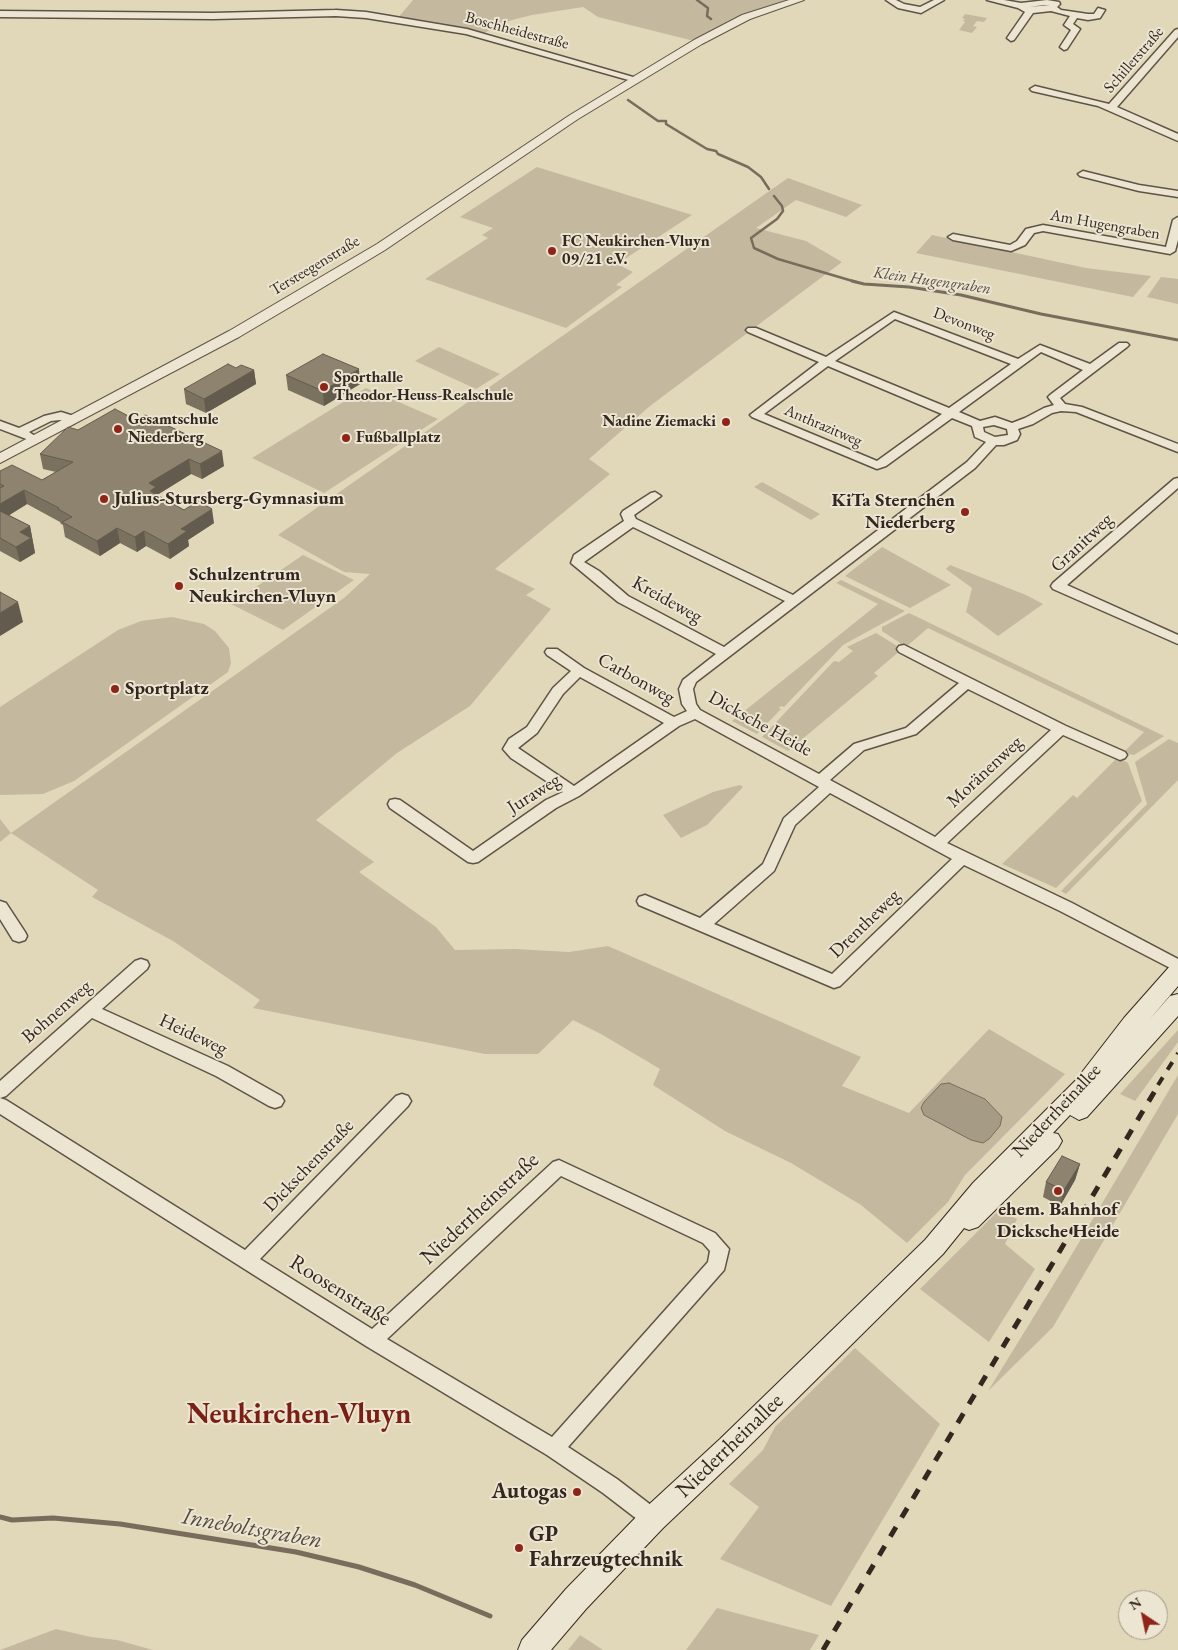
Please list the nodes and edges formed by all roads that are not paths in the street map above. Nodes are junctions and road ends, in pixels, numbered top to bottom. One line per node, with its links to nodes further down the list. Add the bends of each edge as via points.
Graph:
1 (798, 0): 14 (street, Tersteegenstraße, via 729,25)
2 (890, 0): 3 (street, via 921,10)
3 (940, 0)
4 (991, 0): 5 (street)
5 (1021, 6): 6 (street, via 1044,2 1056,4); 8 (street)
6 (1052, 8): 8 (street); 10 (street)
7 (1101, 10): 10 (street, via 1093,17)
8 (1030, 11): 12 (street)
9 (0, 14): 14 (street, Boschheidestraße, via 366,15 458,30)
10 (1075, 15): 13 (street, via 1068,24 1076,28)
11 (1178, 32): 16 (street, Schillerstraße)
12 (1011, 38)
13 (1064, 47)
14 (635, 79): 29 (street, Tersteegenstraße, via 357,262 234,334)
15 (1035, 89): 16 (street, Schillerstraße)
16 (1112, 107): 17 (street, Schillerstraße)
17 (1178, 138)
18 (1083, 174): 19 (street)
19 (1178, 194)
20 (1178, 220): 21 (street, Am Hugengraben, via 1170,252 1042,228 1030,231 1021,243 1011,248)
21 (953, 237)
22 (752, 330): 24 (street)
23 (1123, 345): 26 (street)
24 (827, 361): 25 (street, Devonweg, via 894,315); 28 (street); 28 (street, Anthrazitweg, via 756,415 877,465)
25 (1019, 363): 26 (street, via 1040,348); 28 (street)
26 (1091, 369): 27 (street, via 1054,397)
27 (1061, 407): 32 (street); 36 (street, via 1098,416)
28 (951, 413): 31 (street)
29 (73, 420): 33 (street, via 61,416 48,418); 34 (street, Tersteegenstraße)
30 (0, 425): 33 (street)
31 (979, 425): 32 (street, via 995,421); 35 (street, via 979,434)
32 (1012, 427): 35 (street, Dicksche Heide, via 1014,434 1009,439)
33 (20, 432): 34 (street)
34 (37, 440): 37 (street, Tersteegenstraße)
35 (992, 441): 41 (street, Dicksche Heide, via 971,465)
36 (1178, 448)
37 (0, 460)
38 (1178, 482): 42 (street, Granitweg, via 1058,586)
39 (655, 496): 40 (street, Kreideweg, via 627,514)
40 (632, 522): 41 (street); 45 (street, Kreideweg, via 577,562 623,600)
41 (793, 600): 45 (street, Dicksche Heide)
42 (1178, 640)
43 (904, 649): 47 (street, Moränenweg)
44 (552, 652): 46 (street, Carbonweg)
45 (725, 653): 48 (street, Dicksche Heide, via 690,680 686,689)
46 (579, 671): 49 (street, Carbonweg); 53 (street, Carbonweg, via 558,691 532,730 514,742 510,750)
47 (967, 683): 50 (street, Moränenweg); 52 (street, via 911,731 860,747)
48 (695, 713): 49 (street, Juraweg); 52 (street, Dicksche Heide)
49 (674, 723): 53 (street, Juraweg)
50 (1061, 729): 51 (street, Moränenweg); 55 (street, Moränenweg)
51 (1120, 755)
52 (824, 783): 55 (street, Dicksche Heide); 59 (street, via 789,822 769,867)
53 (574, 793): 54 (street, Juraweg, via 551,804 474,858)
54 (395, 804)
55 (937, 844): 56 (street, Dicksche Heide)
56 (962, 858): 59 (street, Drentheweg, via 834,982); 62 (street, Dicksche Heide, via 1066,906)
57 (646, 901): 59 (street, Drentheweg)
58 (0, 907): 60 (street)
59 (702, 925)
60 (19, 936)
61 (141, 965): 65 (street, Bohnenweg)
62 (1178, 966)
63 (1178, 972): 70 (main road, Niederrheinallee, via 1084,1086 981,1190)
64 (1178, 1002): 70 (main road, Niederrheinallee, via 1108,1081 1011,1181 964,1225)
65 (91, 1011): 66 (street, Bohnenweg); 67 (street, Heideweg, via 222,1071)
66 (0, 1090)
67 (275, 1101)
68 (402, 1101): 71 (street, Dickschenstraße)
69 (0, 1105): 71 (street, Roosenstraße)
70 (934, 1247): 74 (main road, Niederrheinallee)
71 (246, 1261): 72 (street, Roosenstraße)
72 (373, 1340): 73 (street, Roosenstraße); 73 (street, Niederrheinstraße, via 559,1167 709,1238 720,1249 717,1265)
73 (554, 1449): 74 (street, Roosenstraße)
74 (653, 1519): 75 (main road, Niederrheinallee)
75 (532, 1650)

